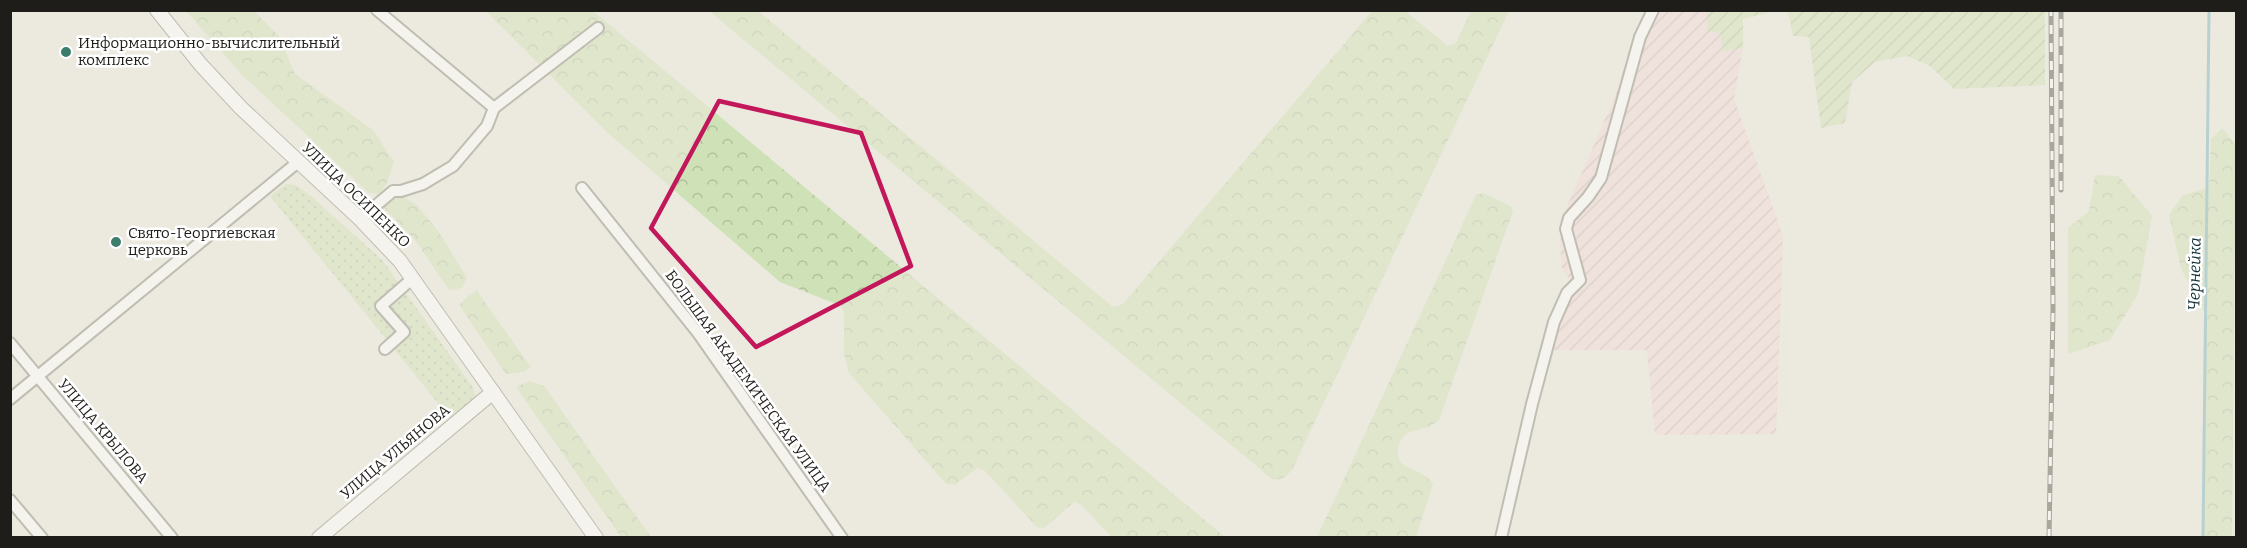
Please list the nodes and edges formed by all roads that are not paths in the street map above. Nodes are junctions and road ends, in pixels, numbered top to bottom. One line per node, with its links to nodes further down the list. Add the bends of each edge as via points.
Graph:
1 (157, 10): 6 (main road, УЛИЦА ОСИПЕНКО, via 219,85)
2 (376, 10): 5 (street)
3 (1653, 10): 21 (street, via 1640,37 1601,178 1569,218 1566,229 1580,280 1567,293 1554,322)
4 (598, 28): 5 (street)
5 (494, 108): 8 (street, via 487,126 453,166 423,184 393,190)
6 (298, 162): 8 (main road, УЛИЦА ОСИПЕНКО); 12 (street)
7 (582, 188): 20 (street, БОЛЬШАЯ АКАДЕМИЧЕСКАЯ УЛИЦА, via 698,333)
8 (360, 219): 9 (main road, УЛИЦА ОСИПЕНКО)
9 (413, 278): 11 (street, via 381,306 404,332); 13 (main road, УЛИЦА ОСИПЕНКО)
10 (10, 343): 12 (street, УЛИЦА КРЫЛОВА)
11 (385, 349)
12 (38, 376): 14 (street); 17 (street, УЛИЦА КРЫЛОВА)
13 (493, 392): 18 (main road, УЛИЦА УЛЬЯНОВА); 19 (main road, УЛИЦА ОСИПЕНКО)
14 (10, 399)
15 (10, 500): 16 (street)
16 (42, 537)
17 (172, 537)
18 (319, 537)
19 (596, 537)
20 (842, 537)
21 (1501, 537)

